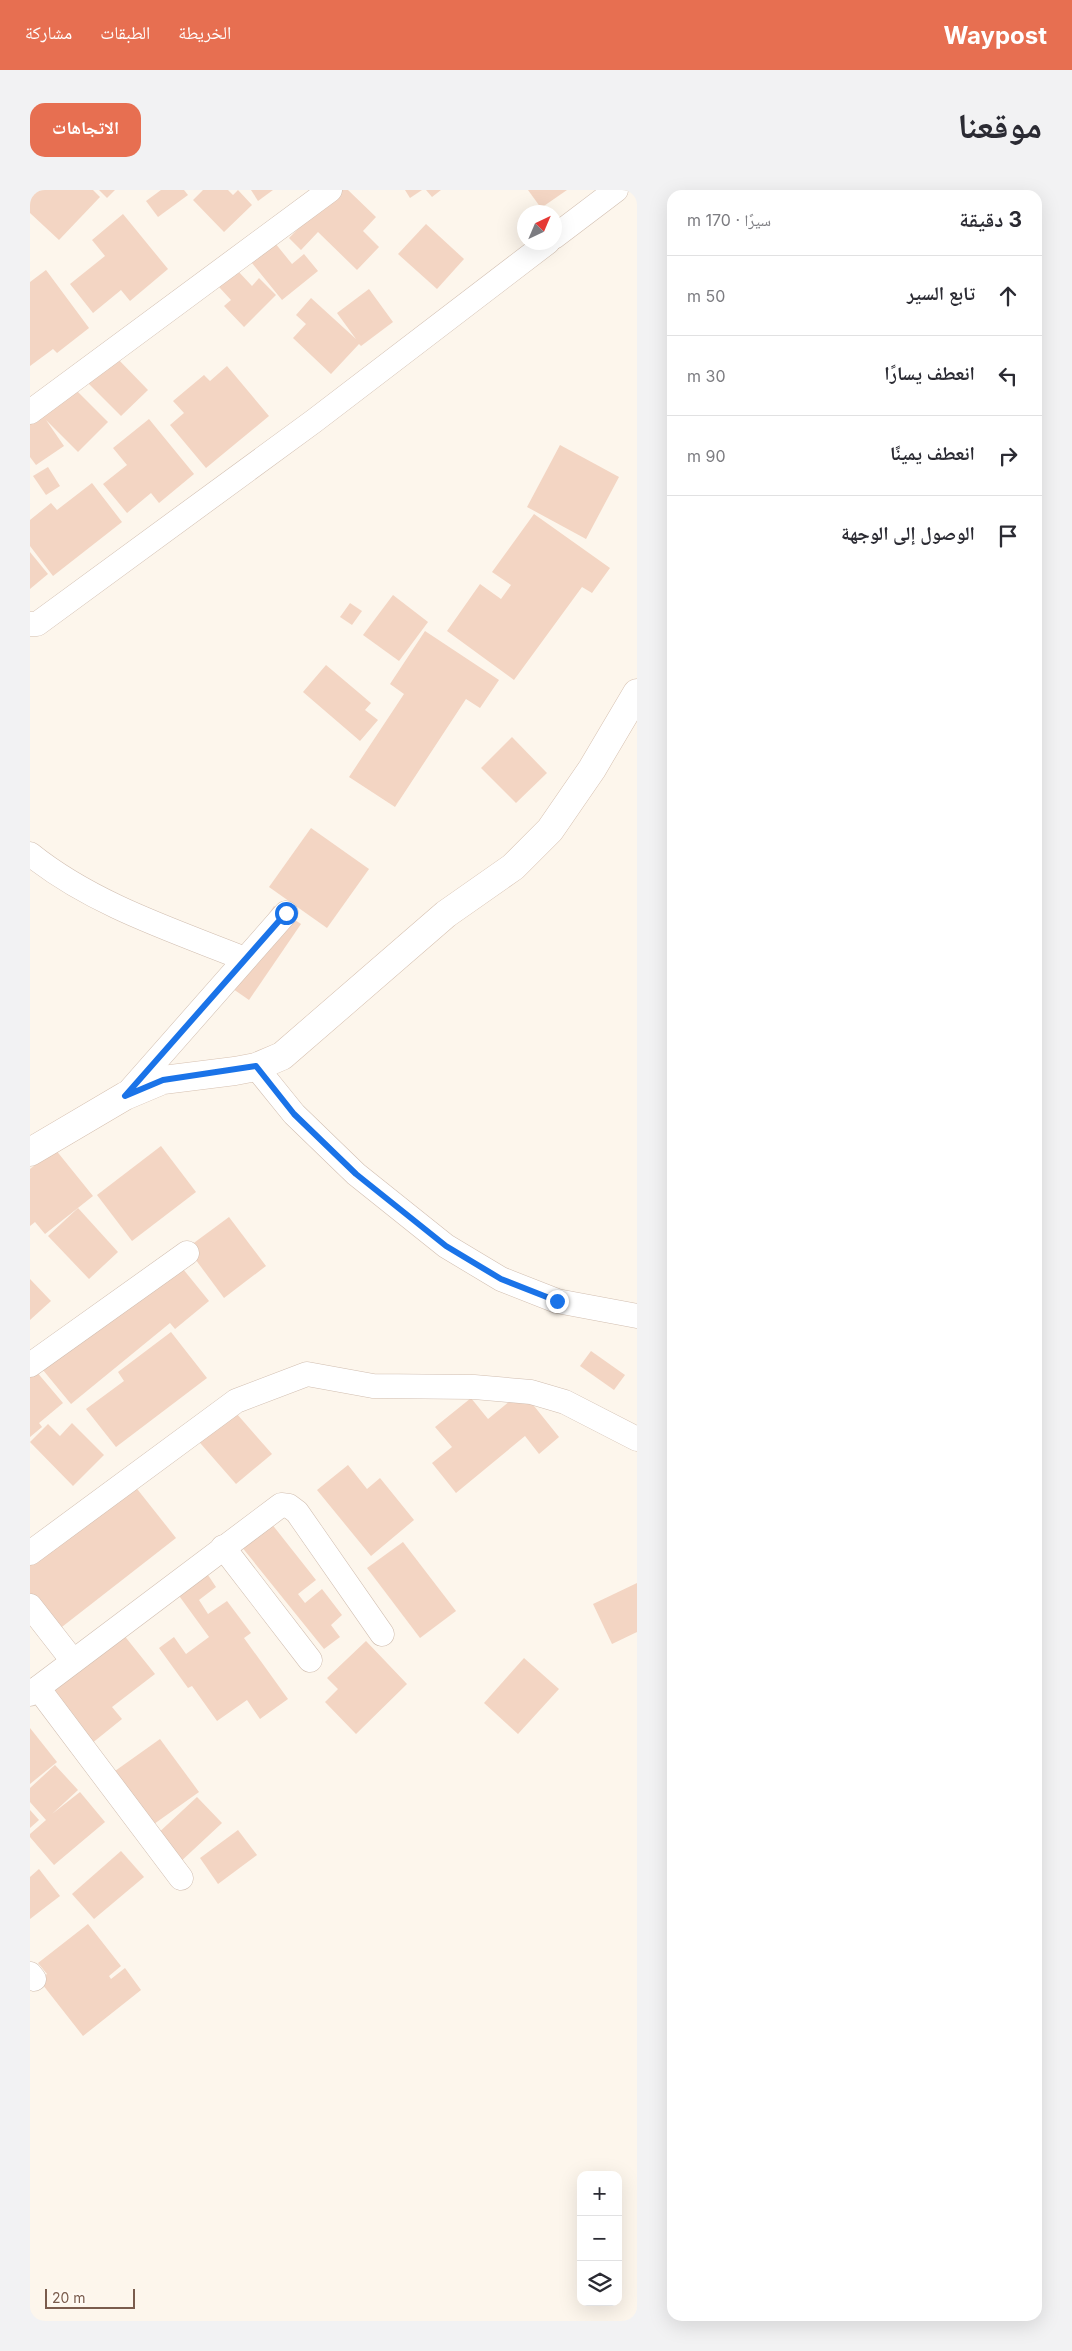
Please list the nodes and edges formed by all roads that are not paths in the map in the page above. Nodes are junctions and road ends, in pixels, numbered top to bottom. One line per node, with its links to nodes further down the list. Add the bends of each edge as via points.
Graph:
1 (330, 190): 5 (street)
2 (616, 190): 3 (street)
3 (562, 231)
4 (538, 250): 6 (street, via 314,421 37,624)
5 (30, 412)
6 (30, 624)
7 (637, 694): 11 (main road, via 592,769 550,830 512,867 446,914 282,1056)
8 (30, 854): 10 (street, via 74,883 135,915)
9 (286, 913): 10 (street)
10 (245, 959): 12 (street)
11 (256, 1066): 12 (main road, via 163,1080); 15 (street, via 294,1114 356,1174 446,1246 501,1279 557,1301)
12 (125, 1096): 13 (main road)
13 (30, 1152)
14 (187, 1253): 16 (street)
15 (637, 1316)
16 (30, 1365)
17 (637, 1439): 19 (street, via 565,1402 531,1392 474,1387 373,1386 307,1374 236,1402)
18 (223, 1547): 21 (street, via 276,1507 289,1506); 22 (street); 23 (street)
19 (30, 1553)
20 (30, 1606): 23 (street)
21 (382, 1634)
22 (310, 1660)
23 (72, 1661): 24 (street)
24 (34, 1691): 25 (street)
25 (181, 1878)

